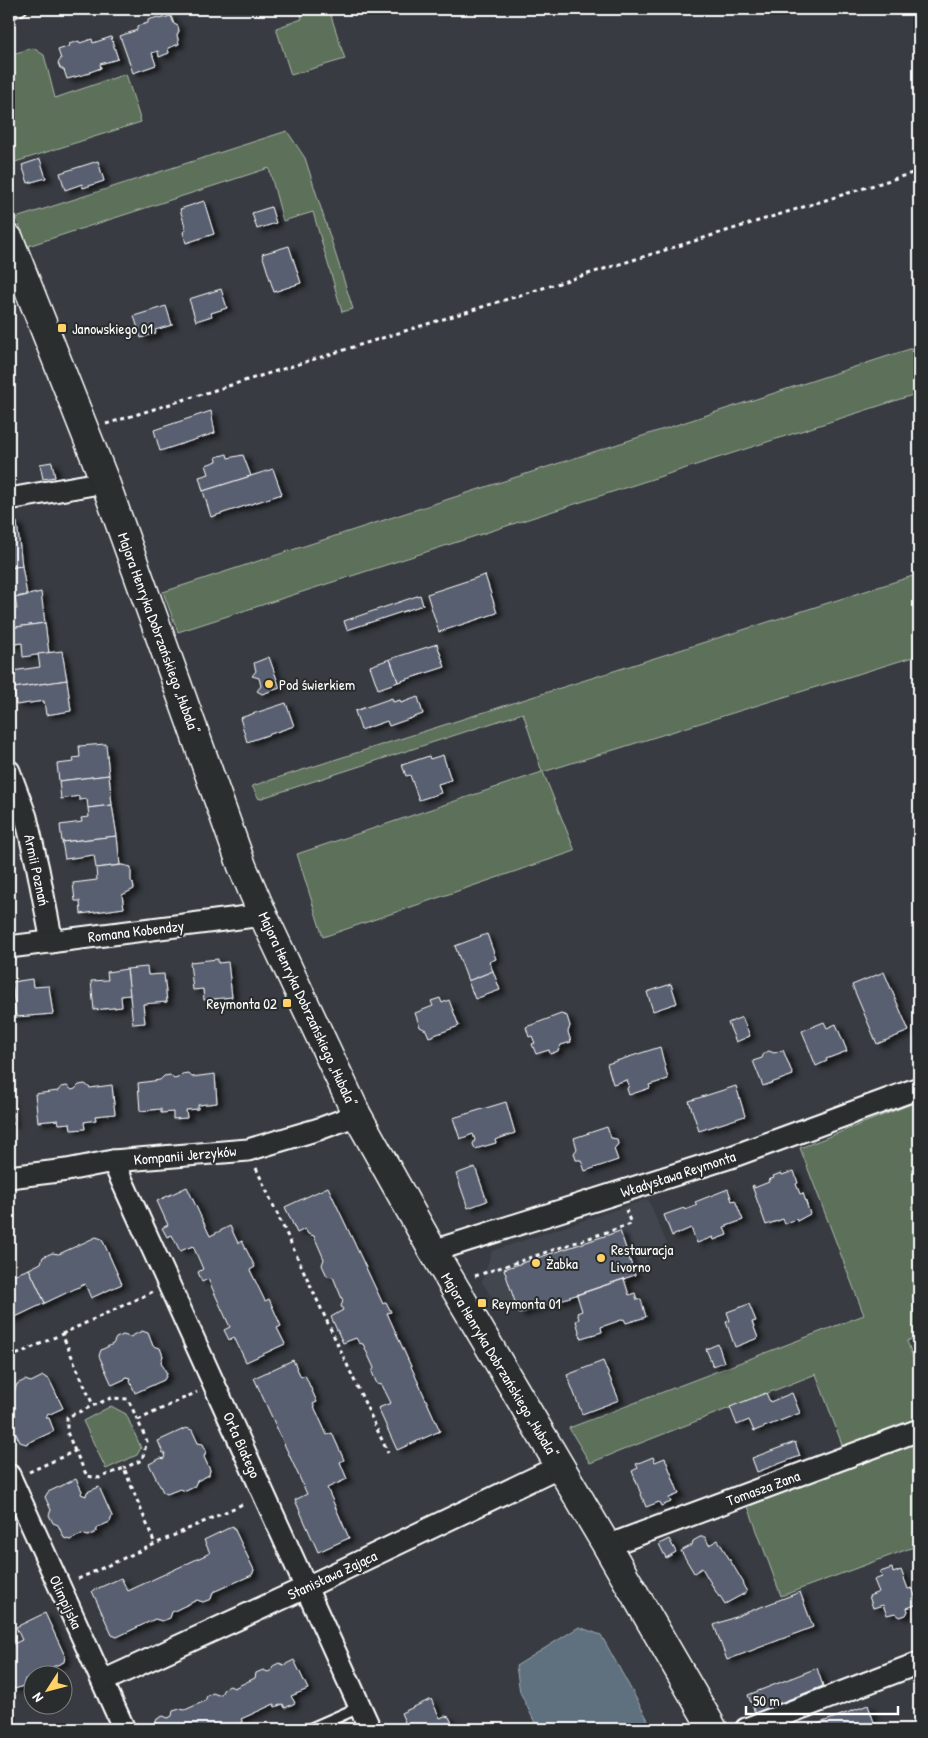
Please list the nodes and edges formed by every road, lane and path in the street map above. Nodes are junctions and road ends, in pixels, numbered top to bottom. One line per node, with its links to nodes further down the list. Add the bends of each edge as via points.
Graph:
1 (21, 9): 2 (lane)
2 (9, 13)
3 (919, 171): 5 (path)
4 (9, 239): 5 (street, Majora Henryka Dobrzańskiego „Hubala”)
5 (85, 430): 6 (street, Majora Henryka Dobrzańskiego „Hubala”)
6 (105, 482): 7 (street); 9 (street, Majora Henryka Dobrzańskiego „Hubala”, via 242,866)
7 (9, 499)
8 (9, 770): 10 (street, Armii Poznań, via 26,817)
9 (263, 915): 10 (street, Romana Kobendzy); 13 (street, Majora Henryka Dobrzańskiego „Hubala”)
10 (52, 942): 11 (street, Romana Kobendzy)
11 (9, 947)
12 (919, 1088): 18 (street, Władysława Reymonta, via 732,1157)
13 (357, 1114): 14 (street, Kompanii Jerzyków); 18 (street, Majora Henryka Dobrzańskiego „Hubala”)
14 (248, 1150): 15 (street, Kompanii Jerzyków); 28 (path)
15 (113, 1161): 16 (street, Kompanii Jerzyków); 36 (street, Orła Białego)
16 (9, 1177)
17 (623, 1203): 19 (path, via 631,1224)
18 (433, 1251): 29 (street, Majora Henryka Dobrzańskiego „Hubala”)
19 (474, 1276)
20 (152, 1292): 21 (path)
21 (62, 1334): 22 (path); 24 (path)
22 (9, 1358)
23 (198, 1391): 25 (path)
24 (93, 1405): 25 (path, via 111,1398 128,1400); 27 (path, via 67,1417 67,1432)
25 (138, 1420): 30 (path, via 147,1441 142,1460)
26 (919, 1430): 34 (street, Tomasza Zana)
27 (75, 1450): 30 (path, via 87,1476 99,1478); 31 (path)
28 (388, 1453)
29 (560, 1466): 34 (street, Majora Henryka Dobrzańskiego „Hubala”); 36 (street, Stanisława Zająca)
30 (124, 1468): 33 (path)
31 (10, 1478): 35 (street, Olimpijska)
32 (248, 1502): 33 (path)
33 (155, 1544): 35 (path)
34 (607, 1546): 43 (street, Majora Henryka Dobrzańskiego „Hubala”)
35 (60, 1587): 38 (street, Olimpijska)
36 (307, 1588): 38 (street, Stanisława Zająca); 39 (street, Orła Białego)
37 (919, 1663): 44 (street)
38 (103, 1681): 40 (street, Olimpijska)
39 (360, 1707): 41 (lane); 42 (street, Orła Białego)
40 (124, 1729)
41 (310, 1729)
42 (370, 1729)
43 (713, 1729)
44 (746, 1729)

